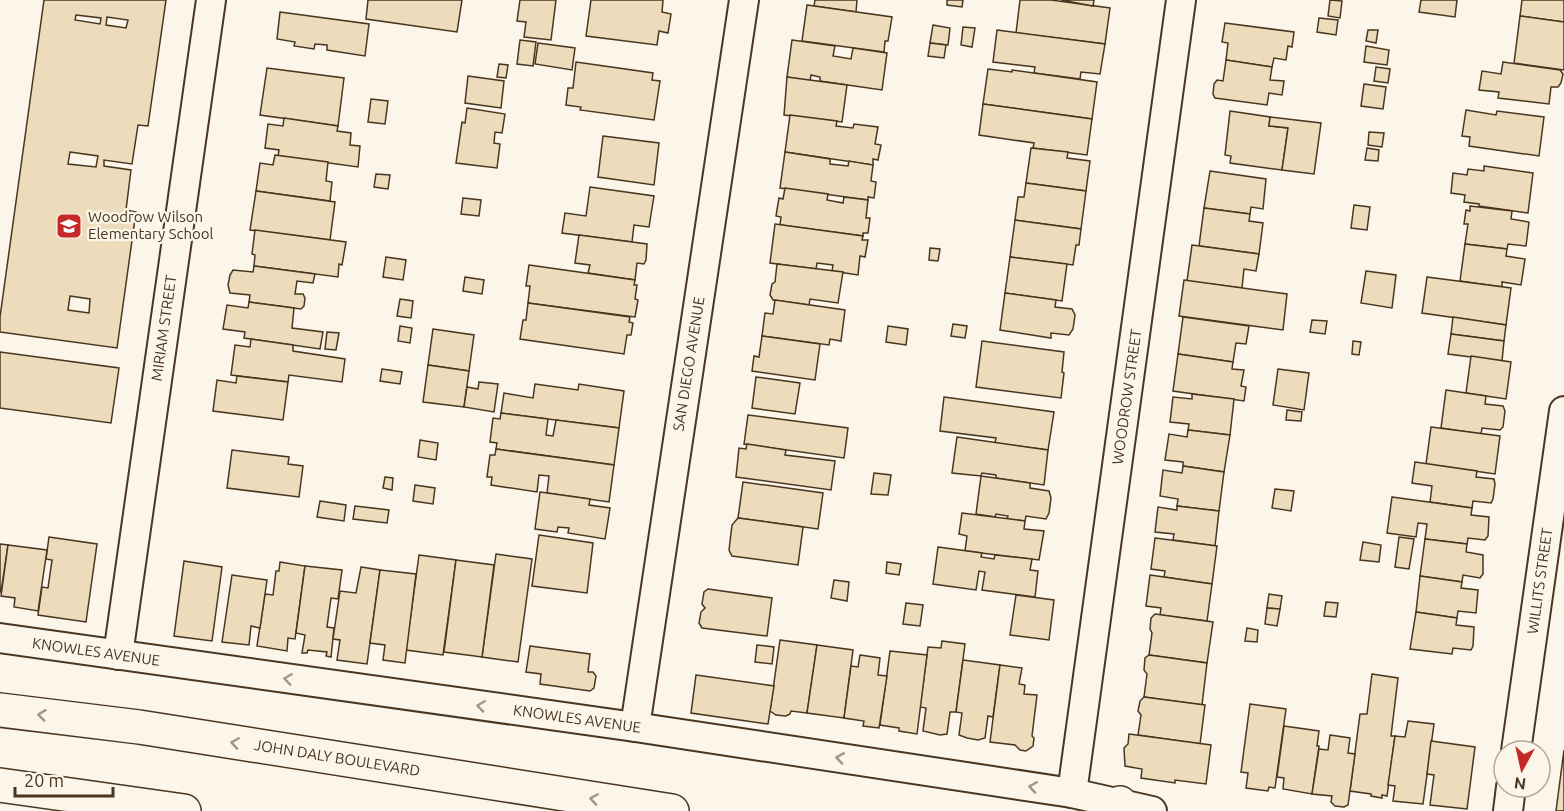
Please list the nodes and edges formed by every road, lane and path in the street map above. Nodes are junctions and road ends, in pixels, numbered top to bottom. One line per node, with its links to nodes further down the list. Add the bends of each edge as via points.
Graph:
1 (211, 0): 6 (street, MIRIAM STREET)
2 (744, 0): 8 (street, SAN DIEGO AVENUE)
3 (1181, 0): 11 (street, WOODROW STREET)
4 (1564, 411): 9 (street, WILLITS STREET)
5 (0, 638): 6 (street, KNOWLES AVENUE)
6 (118, 655): 8 (street, KNOWLES AVENUE, one-way to 6)
7 (0, 710): 14 (main road, JOHN DALY BOULEVARD, one-way to 7)
8 (635, 727): 11 (street, KNOWLES AVENUE, one-way to 8)
9 (1518, 739)
10 (0, 785): 13 (main road)
11 (1072, 793): 12 (street, KNOWLES AVENUE)
12 (1120, 807): 15 (street, KNOWLES AVENUE)
13 (184, 811)
14 (672, 811)
15 (1152, 811)

